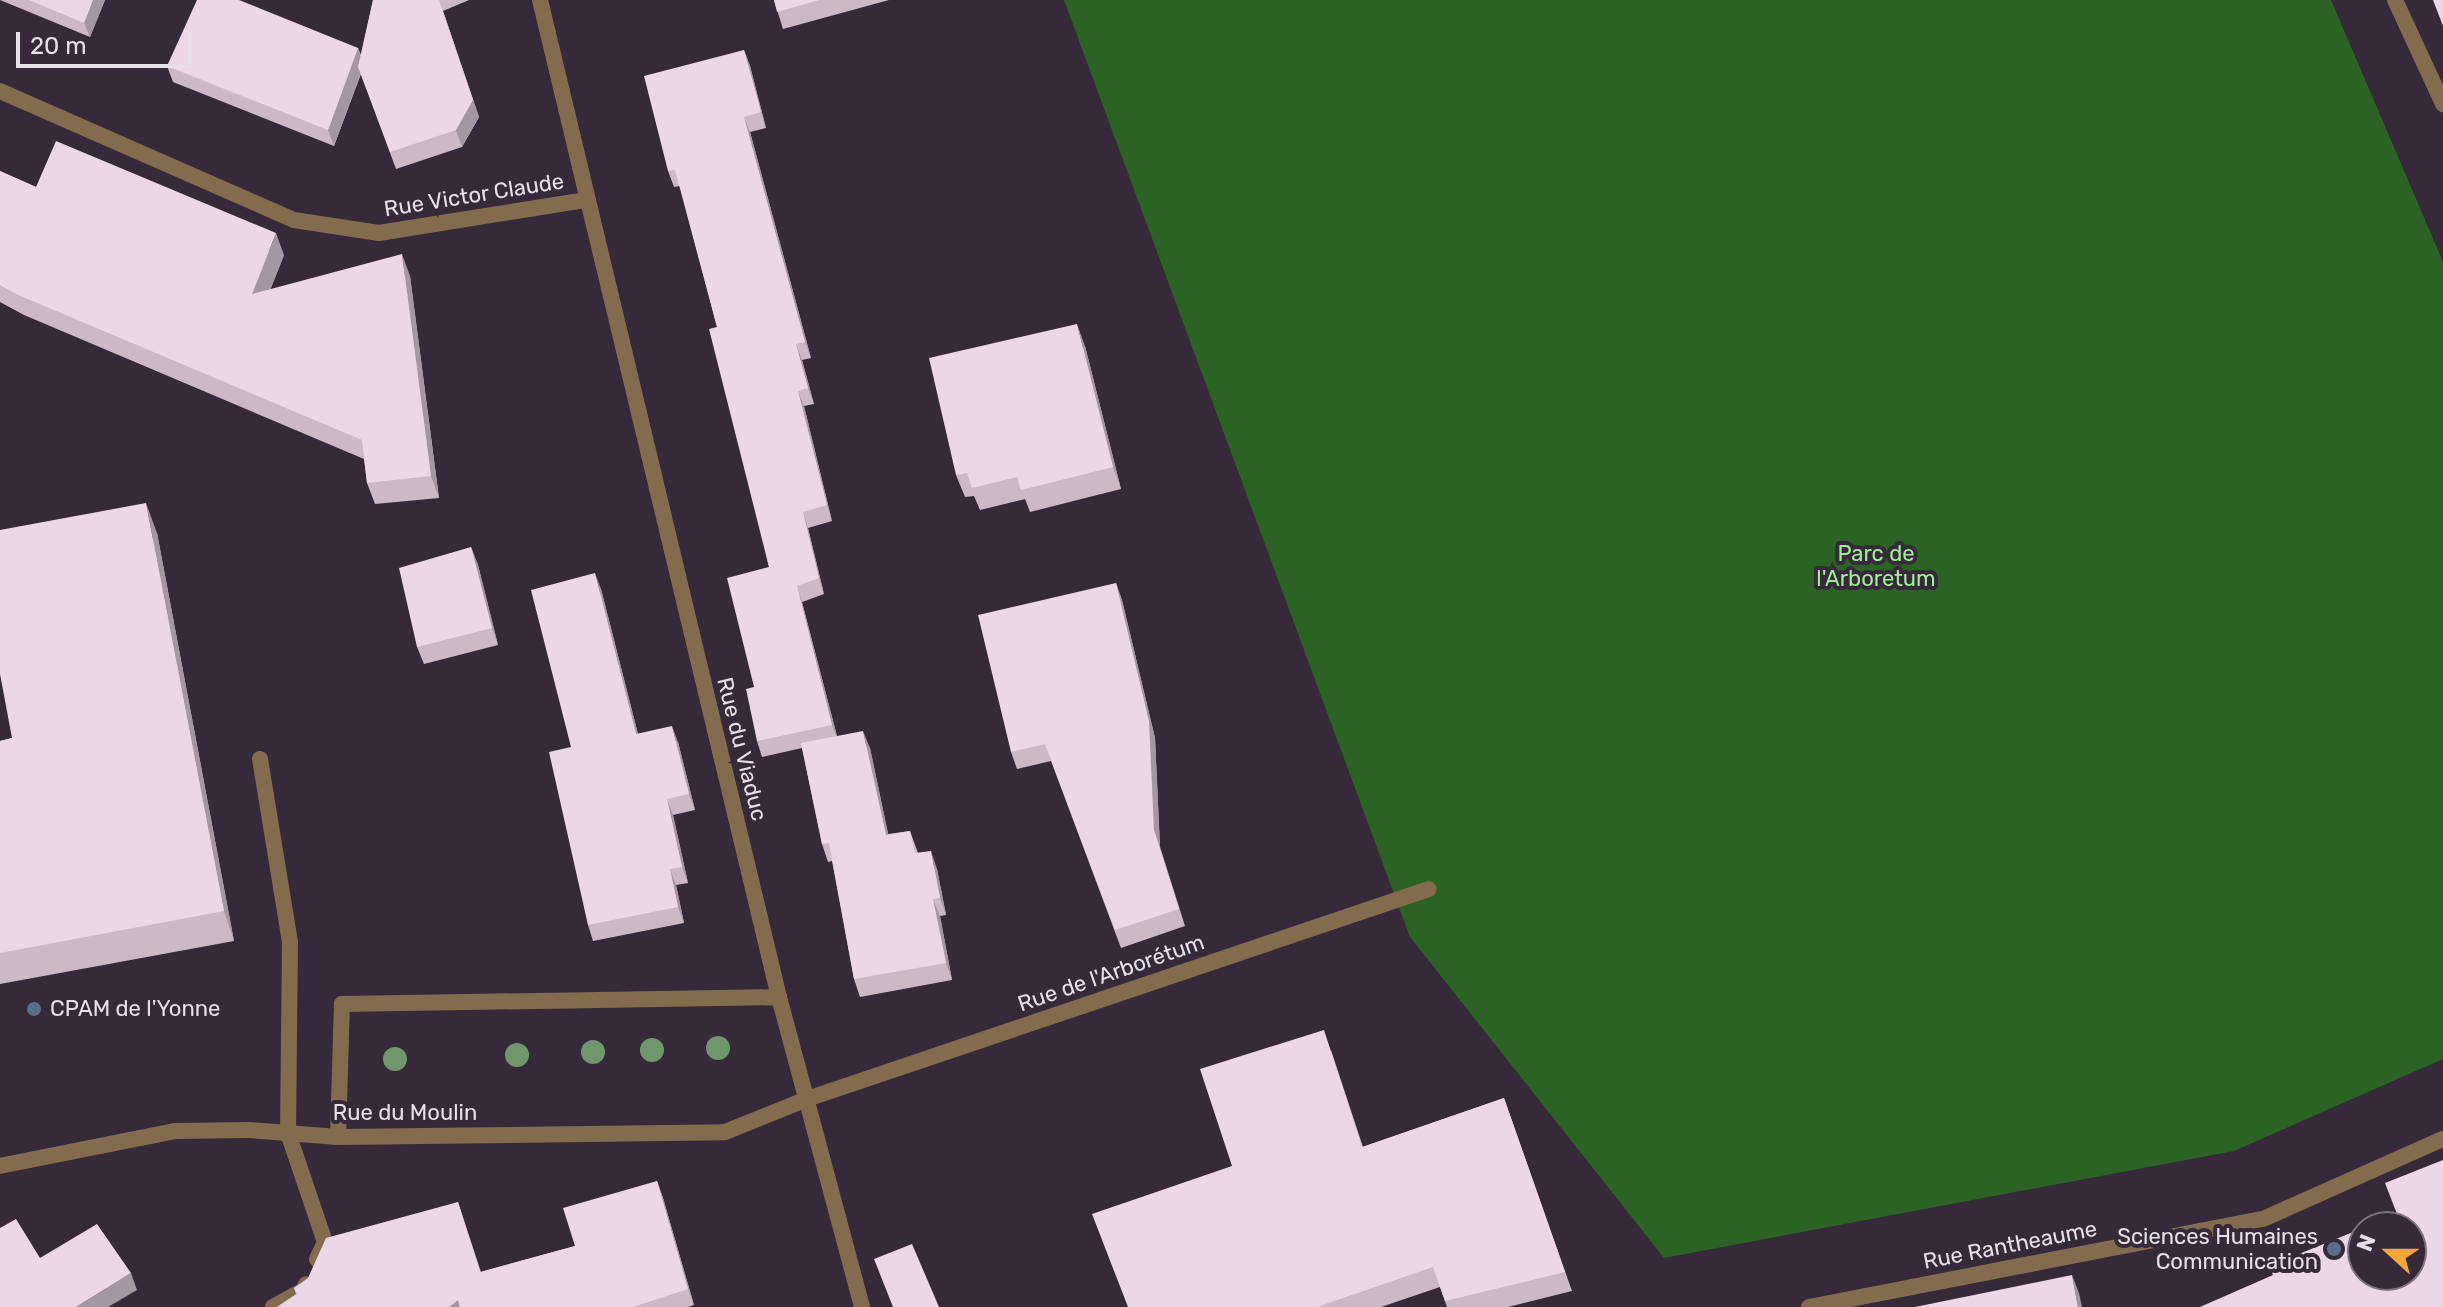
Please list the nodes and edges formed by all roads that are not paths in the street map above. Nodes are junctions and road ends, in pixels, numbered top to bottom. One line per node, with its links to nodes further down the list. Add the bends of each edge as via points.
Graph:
1 (540, 0): 5 (street, Rue Victor Claude)
2 (2395, 0): 4 (street)
3 (0, 91): 5 (street, Rue Victor Claude, via 294,220 379,233)
4 (2443, 104)
5 (586, 200): 8 (street, Rue du Viaduc)
6 (260, 759): 10 (street, via 290,942)
7 (1429, 889): 9 (street, Rue de l'Arborétum)
8 (779, 997): 9 (street, Rue du Viaduc); 11 (street, via 342,1004)
9 (807, 1099): 11 (street, Rue du Moulin, via 725,1132); 16 (street, Rue du Viaduc)
10 (288, 1133): 11 (street, Rue du Moulin); 13 (street, Rue du Moulin, via 175,1131); 15 (street, via 325,1242 304,1290)
11 (338, 1137)
12 (2443, 1139): 14 (street, Rue Rantheaume, via 2263,1219)
13 (0, 1166)
14 (1827, 1305): 17 (street, Rue Rantheaume)
15 (273, 1307)
16 (862, 1307)
17 (1809, 1307)

